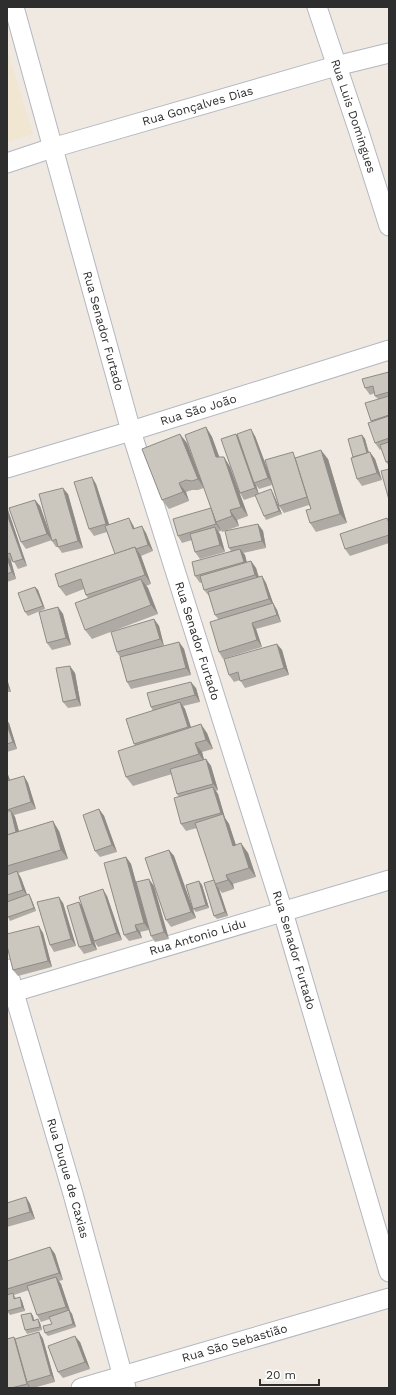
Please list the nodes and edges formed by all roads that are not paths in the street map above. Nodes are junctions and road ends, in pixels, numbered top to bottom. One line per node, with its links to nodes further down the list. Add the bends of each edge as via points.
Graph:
1 (14, 7): 5 (street, Rua Senador Furtado)
2 (317, 7): 4 (street, Rua Luis Domingues)
3 (389, 53): 4 (street, Rua Gonçalves Dias)
4 (336, 66): 5 (street, Rua Gonçalves Dias); 7 (street, Rua Luis Domingues)
5 (52, 148): 6 (street, Rua Gonçalves Dias); 9 (street, Rua Senador Furtado)
6 (7, 163)
7 (389, 226)
8 (389, 350): 9 (street, Rua São João)
9 (131, 431): 10 (street, Rua São João); 12 (street, Rua Senador Furtado)
10 (7, 468)
11 (389, 880): 12 (street, Rua Antonio Lidu)
12 (283, 912): 14 (street, Rua Antonio Lidu); 15 (street, Rua Senador Furtado)
13 (7, 970): 14 (street, Rua Duque de Caxias)
14 (10, 993): 17 (street, Rua Duque de Caxias, via 73,1194)
15 (389, 1272)
16 (389, 1298): 17 (street, Rua São Sebastião)
17 (125, 1382): 18 (street, Rua São Sebastião)
18 (81, 1388)

